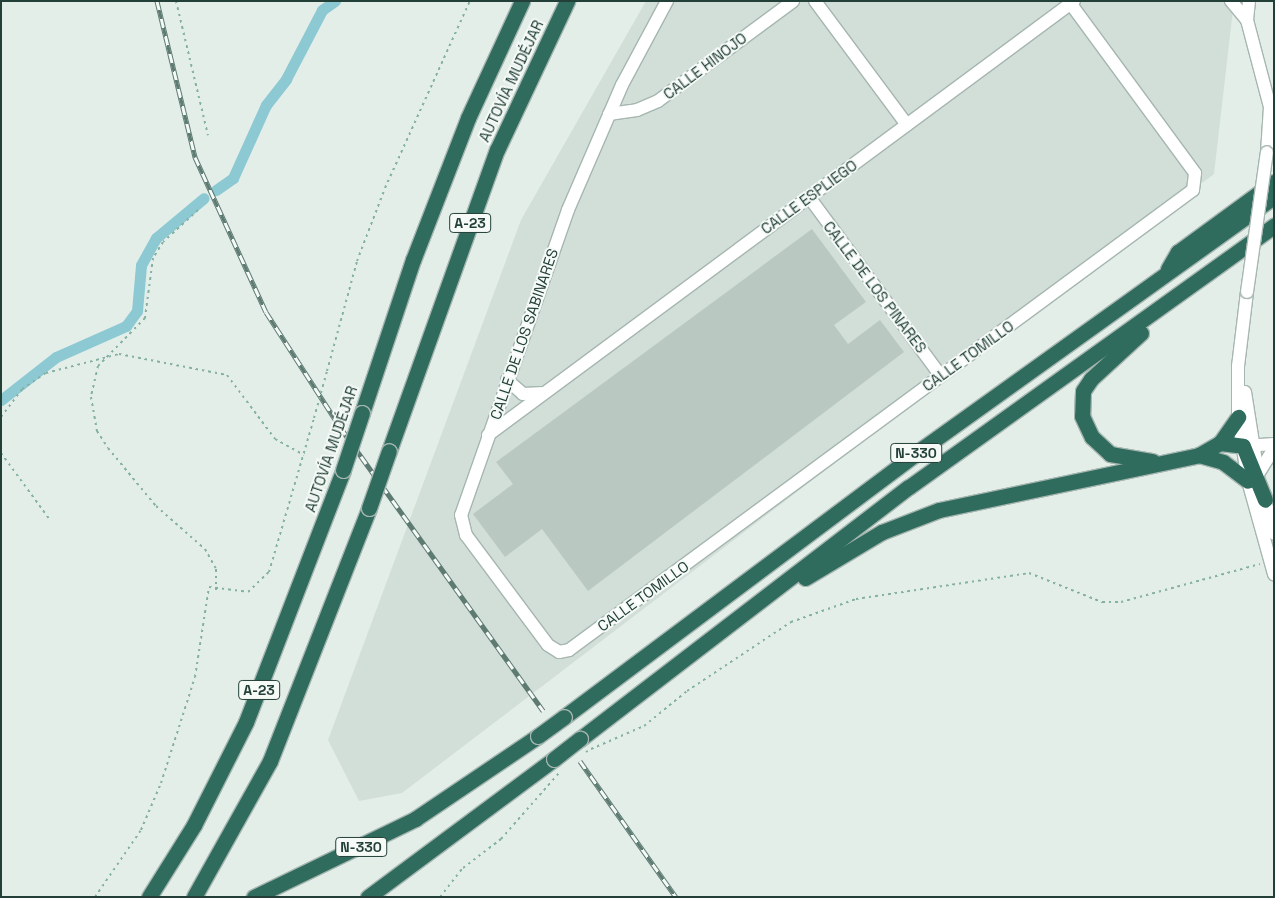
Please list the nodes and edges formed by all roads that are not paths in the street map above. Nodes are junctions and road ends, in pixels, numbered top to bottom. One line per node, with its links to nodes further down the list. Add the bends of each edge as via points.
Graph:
1 (522, 1): 35 (highway, AUTOVÍA MUDÉJAR / A-23, bridge, via 468,118 343,470 246,722 194,825)
2 (567, 1): 36 (highway, AUTOVÍA MUDÉJAR / A-23, bridge, via 498,150 369,508 270,761)
3 (667, 1): 10 (street, CALLE DE LOS SABINARES)
4 (793, 1): 10 (street, CALLE HINOJO, via 658,101 637,110)
5 (815, 1): 11 (street)
6 (1231, 1): 9 (street)
7 (1249, 1): 9 (street)
8 (1073, 2): 11 (street, CALLE ESPLIEGO); 18 (street, CALLE TOMILLO, via 1195,173 1195,185)
9 (1247, 20): 21 (street, bridge, via 1270,107 1268,152 1241,355)
10 (609, 114): 19 (street, CALLE DE LOS SABINARES)
11 (907, 125): 14 (street, CALLE ESPLIEGO)
12 (1274, 182): 16 (highway, via 1178,252)
13 (1274, 197): 16 (highway, N-330)
14 (809, 198): 18 (street, CALLE DE LOS PINARES); 20 (street, CALLE ESPLIEGO)
15 (1274, 226): 17 (highway, N-330)
16 (1165, 274): 37 (highway, N-330, bridge, via 538,736 415,819)
17 (1189, 287): 27 (highway, via 1173,310 1102,366 1083,391 1081,403 1086,426 1110,454); 32 (highway, N-330, via 909,487)
18 (941, 376): 33 (street, CALLE TOMILLO, via 569,650)
19 (507, 380): 20 (street, via 523,394); 22 (street, CALLE DE LOS SABINARES)
20 (544, 393): 22 (street, CALLE ESPLIEGO)
21 (1243, 421): 23 (highway); 24 (street); 25 (street)
22 (488, 435): 33 (street, CALLE DE LOS SABINARES, via 461,525 548,645)
23 (1220, 443): 25 (highway); 26 (highway)
24 (1274, 445): 25 (street); 28 (street)
25 (1248, 446): 26 (highway); 28 (street); 29 (highway)
26 (1205, 456): 27 (highway); 28 (highway)
27 (1164, 462): 32 (highway, via 939,510 875,536)
28 (1253, 478): 29 (street); 31 (street)
29 (1265, 500): 30 (street)
30 (1274, 534)
31 (1272, 568)
32 (762, 602): 34 (highway, N-330, bridge, via 558,765)
33 (559, 652)
34 (394, 880): 38 (highway, N-330); 39 (highway)
35 (149, 897)
36 (194, 897)
37 (254, 897)
38 (368, 897)
39 (381, 897)

